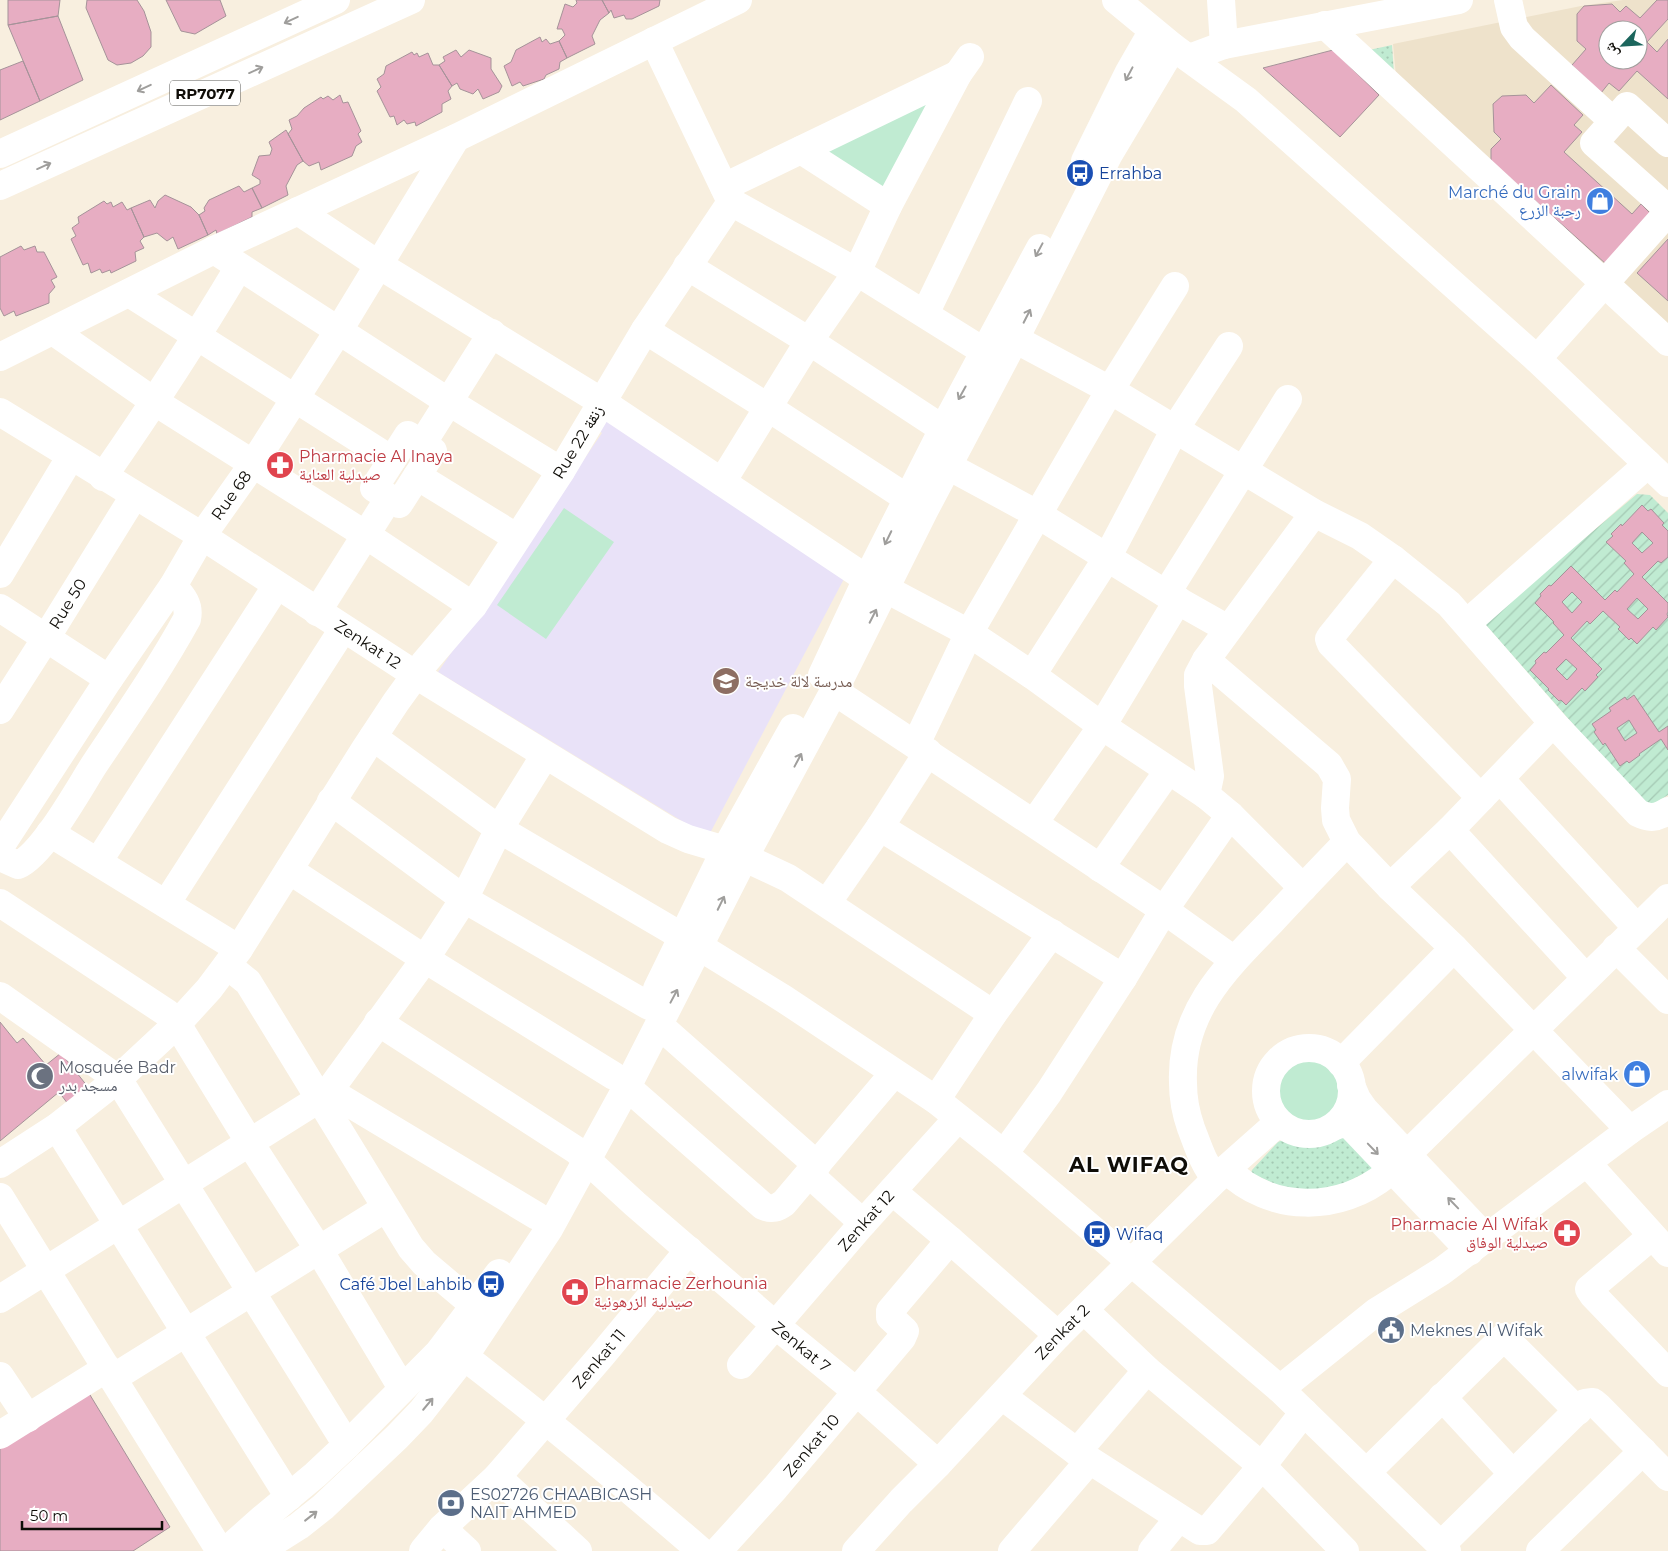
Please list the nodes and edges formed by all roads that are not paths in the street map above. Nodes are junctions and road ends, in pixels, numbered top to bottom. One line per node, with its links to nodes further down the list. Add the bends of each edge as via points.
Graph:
1 (336, 0): 17 (street, RP7077, one-way to 17)
2 (411, 0): 18 (street, RP7077, one-way to 2)
3 (738, 0): 9 (street)
4 (1116, 0): 10 (street)
5 (1221, 0): 11 (street)
6 (1459, 0): 8 (street)
7 (1508, 0): 13 (street, via 1514,27 1522,38)
8 (1325, 26): 11 (street); 28 (street)
9 (654, 41): 14 (street); 19 (street)
10 (1171, 45): 11 (street); 40 (street, via 1129,72); 42 (street, via 1246,100)
11 (1224, 45)
12 (1028, 101): 31 (street)
13 (1613, 121): 15 (street, via 1627,106); 21 (street, via 1594,143)
14 (456, 138): 22 (street); 24 (street, Rue 68)
15 (1668, 143)
16 (801, 150): 19 (street); 20 (street); 20 (street, via 964,65)
17 (0, 154)
18 (0, 186)
19 (728, 195): 25 (street, Rue 22 زنقة); 27 (street)
20 (888, 206): 27 (street)
21 (1668, 211): 28 (street)
22 (298, 212): 23 (street); 24 (street)
23 (214, 250): 26 (street); 30 (street)
24 (379, 265): 32 (street, Rue 68); 35 (street)
25 (687, 266): 33 (street, Rue 22 زنقة); 37 (street)
26 (239, 267): 32 (street); 36 (street)
27 (857, 272): 31 (street); 37 (street)
28 (1605, 282): 38 (street); 42 (street)
29 (1175, 286): 43 (street)
30 (129, 293): 34 (street); 36 (street)
31 (926, 314): 40 (street)
32 (339, 330): 44 (street, Rue 68); 47 (street)
33 (645, 330): 48 (street, Rue 22 زنقة); 49 (street)
34 (53, 331): 41 (street); 46 (street)
35 (492, 334): 47 (street); 48 (street)
36 (198, 336): 44 (street); 46 (street)
37 (809, 342): 49 (street); 51 (street)
38 (1668, 342)
39 (1229, 346): 52 (street)
40 (1001, 351): 43 (street); 51 (street, one-way to 51); 58 (street)
41 (0, 357)
42 (1537, 359): 57 (street)
43 (1110, 390): 52 (street); 69 (street)
44 (295, 398): 55 (street); 56 (street, Rue 68)
45 (1288, 399): 59 (street)
46 (155, 402): 56 (street); 61 (street)
47 (449, 402): 53 (street); 60 (street)
48 (602, 402): 60 (street, Rue 22 زنقة); 63 (street)
49 (769, 408): 63 (street); 67 (street)
50 (3, 421): 54 (street, Zenkat 12)
51 (943, 429): 67 (street)
52 (1175, 429): 59 (street); 73 (street)
53 (422, 444): 55 (street, via 408,435); 62 (street, via 433,451)
54 (71, 456): 61 (street, Zenkat 12); 75 (street)
55 (392, 460): 66 (street, via 374,488)
56 (253, 464): 70 (street); 71 (street, Rue 68)
57 (1648, 464): 64 (street); 83 (street)
58 (948, 466): 69 (street); 77 (street)
59 (1243, 470): 68 (street); 79 (street)
60 (561, 471): 72 (street, Rue 22 زنقة)
61 (103, 476): 65 (street, Zenkat 12)
62 (417, 476): 66 (street, via 399,504); 72 (street)
63 (722, 482): 77 (street)
64 (1668, 483)
65 (134, 496): 71 (street, Zenkat 12); 87 (street, Rue 50)
66 (389, 498): 70 (street)
67 (907, 498): 77 (street, one-way to 77)
68 (1314, 513): 74 (street, via 1360,536); 85 (street)
69 (1037, 514): 73 (street); 86 (street)
70 (366, 535): 80 (street); 82 (street)
71 (202, 536): 76 (street, Zenkat 12); 78 (street, Rue 68)
72 (516, 537): 80 (street, Rue 22 زنقة)
73 (1107, 558): 79 (street); 90 (street)
74 (1393, 559): 83 (street, via 1449,604); 102 (street, via 1329,639)
75 (0, 574)
76 (277, 584): 82 (street, Zenkat 12); 115 (street)
77 (877, 584): 86 (street); 92 (street, one-way to 77); 113 (street, via 823,672 782,748)
78 (173, 586): 91 (street, Rue 68); 110 (street, via 186,603 187,619)
79 (1172, 597): 85 (street); 95 (street)
80 (473, 606): 89 (street, Rue 22 زنقة)
81 (0, 608): 87 (street)
82 (317, 612): 84 (street, Zenkat 12)
83 (1467, 623): 94 (street)
84 (343, 629): 89 (street, Zenkat 12); 124 (street)
85 (1228, 629): 88 (street)
86 (969, 633): 90 (street); 97 (street)
87 (46, 638): 91 (street); 93 (street, Rue 50)
88 (1206, 660): 101 (street, via 1198,675 1198,686 1210,776); 111 (street, via 1330,765 1337,778 1336,820)
89 (416, 675): 96 (street, Rue 22 زنقة); 98 (street, Zenkat 12)
90 (1032, 675): 95 (street)
91 (109, 679): 112 (street, Rue 68)
92 (834, 691): 97 (street); 113 (street, one-way to 92)
93 (0, 710)
94 (1553, 723): 100 (street); 104 (street, via 1638,813 1649,818)
95 (1102, 726): 99 (street); 106 (street)
96 (373, 737): 103 (street, Rue 22 زنقة); 108 (street)
97 (922, 748): 106 (street); 107 (street)
98 (545, 755): 108 (street); 113 (street, Zenkat 12, via 668,830)
99 (1168, 771): 101 (street); 116 (street)
100 (1500, 779): 102 (street); 126 (street)
101 (1206, 795): 105 (street)
102 (1481, 798): 109 (street)
103 (331, 802): 117 (street, Rue 22 زنقة); 121 (street)
104 (1668, 811)
105 (1230, 815): 119 (street); 125 (street)
106 (1034, 823): 116 (street)
107 (880, 827): 123 (street); 127 (street)
108 (499, 829): 121 (street); 128 (street)
109 (1450, 830): 118 (street); 135 (street)
110 (50, 833): 114 (street, via 30,859 18,865); 115 (street)
111 (1347, 842): 118 (street); 119 (street)
112 (0, 847)
113 (734, 854): 123 (street, Zenkat 12, via 788,878); 128 (street)
114 (0, 857)
115 (98, 862): 124 (street)
116 (1100, 868): 125 (street)
117 (289, 870): 131 (street, Rue 22 زنقة); 132 (street)
118 (1390, 887): 129 (street)
119 (1303, 888): 133 (street)
120 (1668, 898): 126 (street)
121 (464, 900): 132 (street); 139 (street)
122 (0, 903): 141 (street, via 167,1012)
123 (827, 903): 138 (street, Zenkat 12)
124 (166, 904): 131 (street)
125 (1164, 910): 133 (street); 134 (street)
126 (1637, 928): 130 (street)
127 (1052, 933): 134 (street); 138 (street)
128 (691, 942): 139 (street); 143 (street, via 784,999)
129 (1454, 948): 142 (street); 144 (street)
130 (1616, 948): 135 (street); 137 (street)
131 (233, 957): 141 (street, Rue 22 زنقة); 147 (street)
132 (425, 959): 140 (street); 146 (street)
133 (1234, 960): 162 (street, via 1199,1009 1185,1046 1182,1070 1187,1118 1200,1153 1206,1164)
134 (1123, 978): 156 (street, via 1049,1092)
135 (1586, 978): 142 (street)
136 (0, 996): 145 (street)
137 (1668, 1000)
138 (993, 1014): 148 (street)
139 (654, 1015): 146 (street); 161 (street)
140 (378, 1022): 147 (street); 157 (street, Zenkat 7)
141 (177, 1024): 145 (street, Rue 22 زنقة); 155 (street)
142 (1533, 1030): 154 (street); 158 (street)
143 (894, 1073): 148 (street); 161 (street)
144 (1346, 1074): 151 (street, via 1328,1053 1315,1049 1289,1053 1270,1072 1266,1085 1271,1111); 153 (street, via 1352,1097 1349,1108); 158 (street, via 1357,1099)
145 (118, 1079): 152 (street, Rue 22 زنقة); 163 (street)
146 (620, 1082): 157 (street); 161 (street, via 769,1209 784,1203)
147 (324, 1095): 155 (street); 166 (street); 167 (street)
148 (936, 1100): 150 (street)
149 (1668, 1104): 154 (street)
150 (958, 1118): 156 (street); 164 (street, Zenkat 12)
151 (1279, 1122): 153 (street, via 1300,1134 1324,1132); 162 (street, Zenkat 2)
152 (57, 1126): 160 (street, Rue 22 زنقة); 169 (street)
153 (1335, 1126): 158 (street, one-way to 158, via 1344,1123 1351,1126)
154 (1630, 1130): 159 (street)
155 (250, 1142): 163 (street); 173 (street)
156 (1004, 1154): 175 (street)
157 (581, 1156): 167 (street, via 556,1185); 174 (street, Zenkat 7); 184 (street, via 549,1229)
158 (1399, 1161): 162 (street, via 1363,1191 1329,1202 1276,1199); 171 (street)
159 (1587, 1162): 171 (street); 172 (street)
160 (0, 1164)
161 (813, 1169): 168 (street)
162 (1221, 1174): 175 (street, Zenkat 2)
163 (184, 1184): 169 (street); 177 (street)
164 (892, 1191): 168 (street, Zenkat 12); 170 (street)
165 (0, 1197): 176 (street)
166 (386, 1208): 173 (street); 179 (street, via 424,1263)
167 (537, 1216): 179 (street)
168 (863, 1223): 181 (street, Zenkat 12)
169 (119, 1225): 176 (street); 182 (street)
170 (950, 1240): 183 (street); 192 (street, Zenkat 10, via 890,1311 890,1317 905,1331)
171 (1478, 1244): 191 (street, via 1376,1312)
172 (1660, 1244): 188 (street, via 1589,1289)
173 (319, 1250): 177 (street); 190 (street)
174 (689, 1250): 181 (street, Zenkat 7); 198 (street, Zenkat 11)
175 (1131, 1264): 180 (street, Zenkat 2); 191 (street)
176 (45, 1271): 178 (street); 187 (street)
177 (252, 1292): 182 (street); 200 (street)
178 (0, 1299)
179 (475, 1306): 184 (street)
180 (1084, 1310): 183 (street, Zenkat 2); 186 (street)
181 (774, 1324): 185 (street, Zenkat 12); 192 (street, Zenkat 7)
182 (186, 1333): 187 (street); 208 (street)
183 (1058, 1336): 193 (street, Zenkat 2)
184 (455, 1350): 190 (street); 198 (street); 211 (street, one-way to 184, via 299,1526 323,1507 397,1437 421,1412)
185 (741, 1365)
186 (1148, 1370): 201 (street); 204 (street)
187 (110, 1373): 197 (street); 214 (street)
188 (1668, 1373)
189 (0, 1376): 197 (street)
190 (402, 1388): 200 (street)
191 (1280, 1389): 196 (street)
192 (857, 1392): 202 (street, Zenkat 7); 221 (street, Zenkat 10)
193 (1002, 1396): 201 (street); 202 (street, Zenkat 2)
194 (1442, 1397): 195 (street, via 1504,1337); 205 (street); 206 (street)
195 (1578, 1411): 203 (street, via 1585,1403 1593,1402); 206 (street)
196 (1304, 1412): 204 (street); 205 (street)
197 (28, 1418): 199 (street)
198 (546, 1420): 207 (street); 220 (street)
199 (0, 1435)
200 (348, 1446): 208 (street)
201 (1083, 1456): 209 (street); 223 (street)
202 (938, 1464): 222 (street, Zenkat 2)
203 (1660, 1464): 225 (street)
204 (1262, 1466): 209 (street, via 1207,1531 1200,1531); 212 (street)
205 (1366, 1472): 213 (street)
206 (1513, 1474): 213 (street)
207 (497, 1477): 210 (street); 219 (street)
208 (289, 1497): 211 (street)
209 (1178, 1519): 224 (street)
210 (442, 1528): 217 (street); 218 (street)
211 (273, 1537): 215 (street); 216 (street)
212 (1336, 1548)
213 (1444, 1548)
214 (220, 1551)
215 (226, 1551)
216 (236, 1551)
217 (423, 1551)
218 (467, 1551)
219 (578, 1551)
220 (701, 1551)
221 (718, 1551)
222 (856, 1551)
223 (1012, 1551)
224 (1152, 1551)
225 (1540, 1551)

